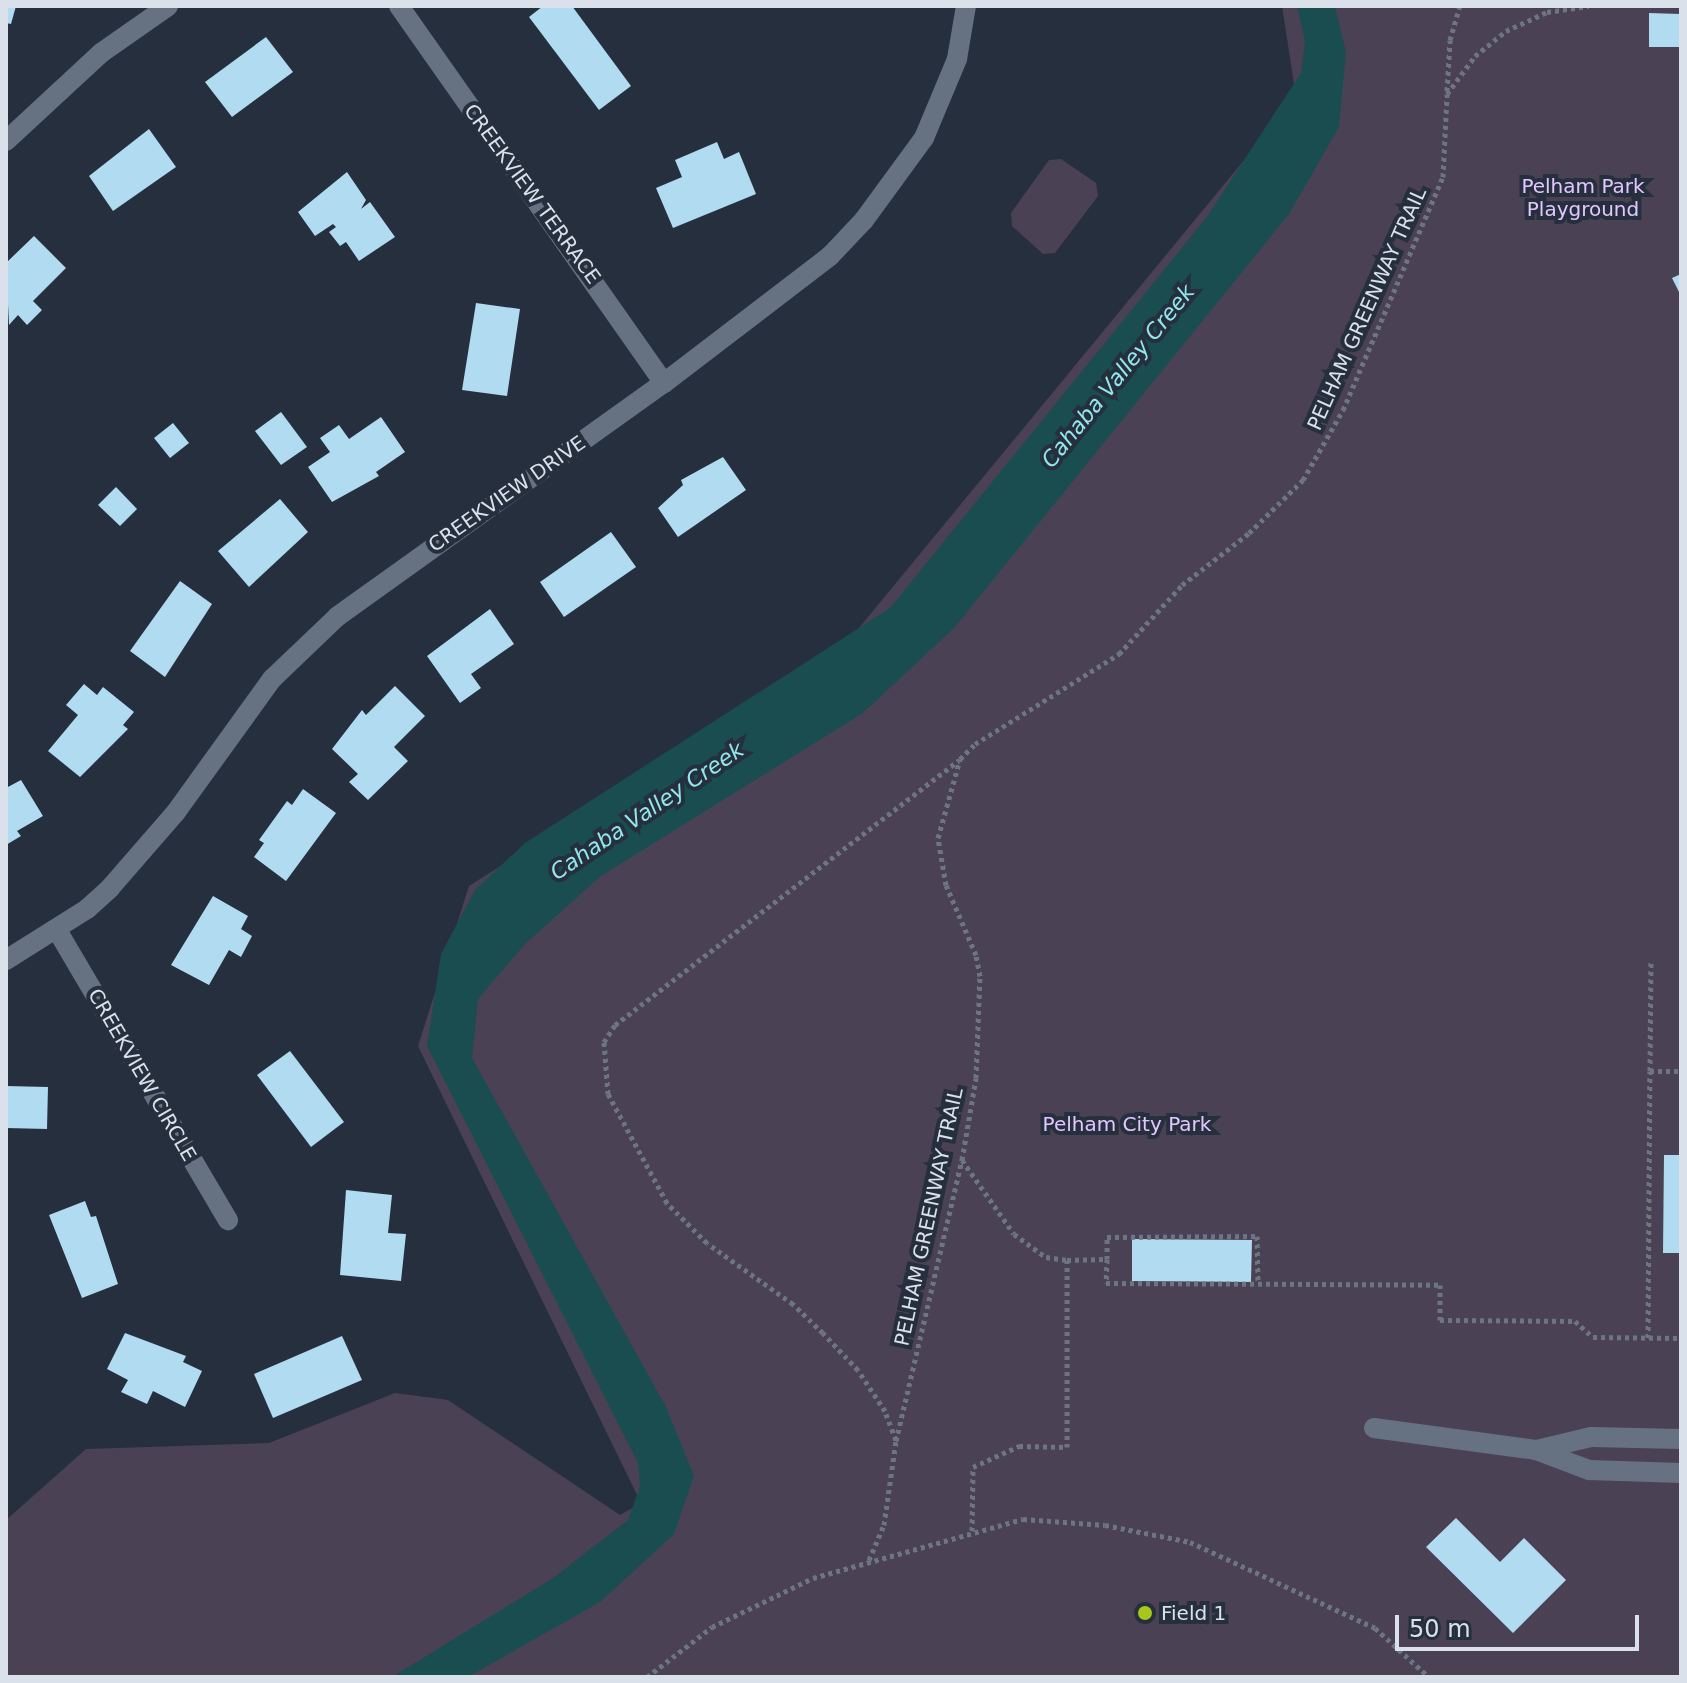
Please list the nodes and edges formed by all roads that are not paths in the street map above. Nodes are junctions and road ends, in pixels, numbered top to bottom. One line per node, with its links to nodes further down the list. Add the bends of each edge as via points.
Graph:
1 (168, 6): 4 (street, via 101,53)
2 (399, 6): 5 (street, CREEKVIEW TERRACE)
3 (966, 6): 5 (street, CREEKVIEW DRIVE, via 942,102 924,138 864,220 830,256)
4 (6, 141)
5 (664, 383): 6 (street, CREEKVIEW DRIVE, via 382,582 299,650 246,711 133,863 87,909)
6 (57, 930): 7 (street, CREEKVIEW DRIVE); 8 (street, CREEKVIEW CIRCLE)
7 (6, 960)
8 (228, 1220)
9 (1374, 1428): 11 (street)
10 (1681, 1439): 11 (street, via 1591,1437)
11 (1536, 1450): 12 (street, via 1589,1470)
12 (1681, 1473)

